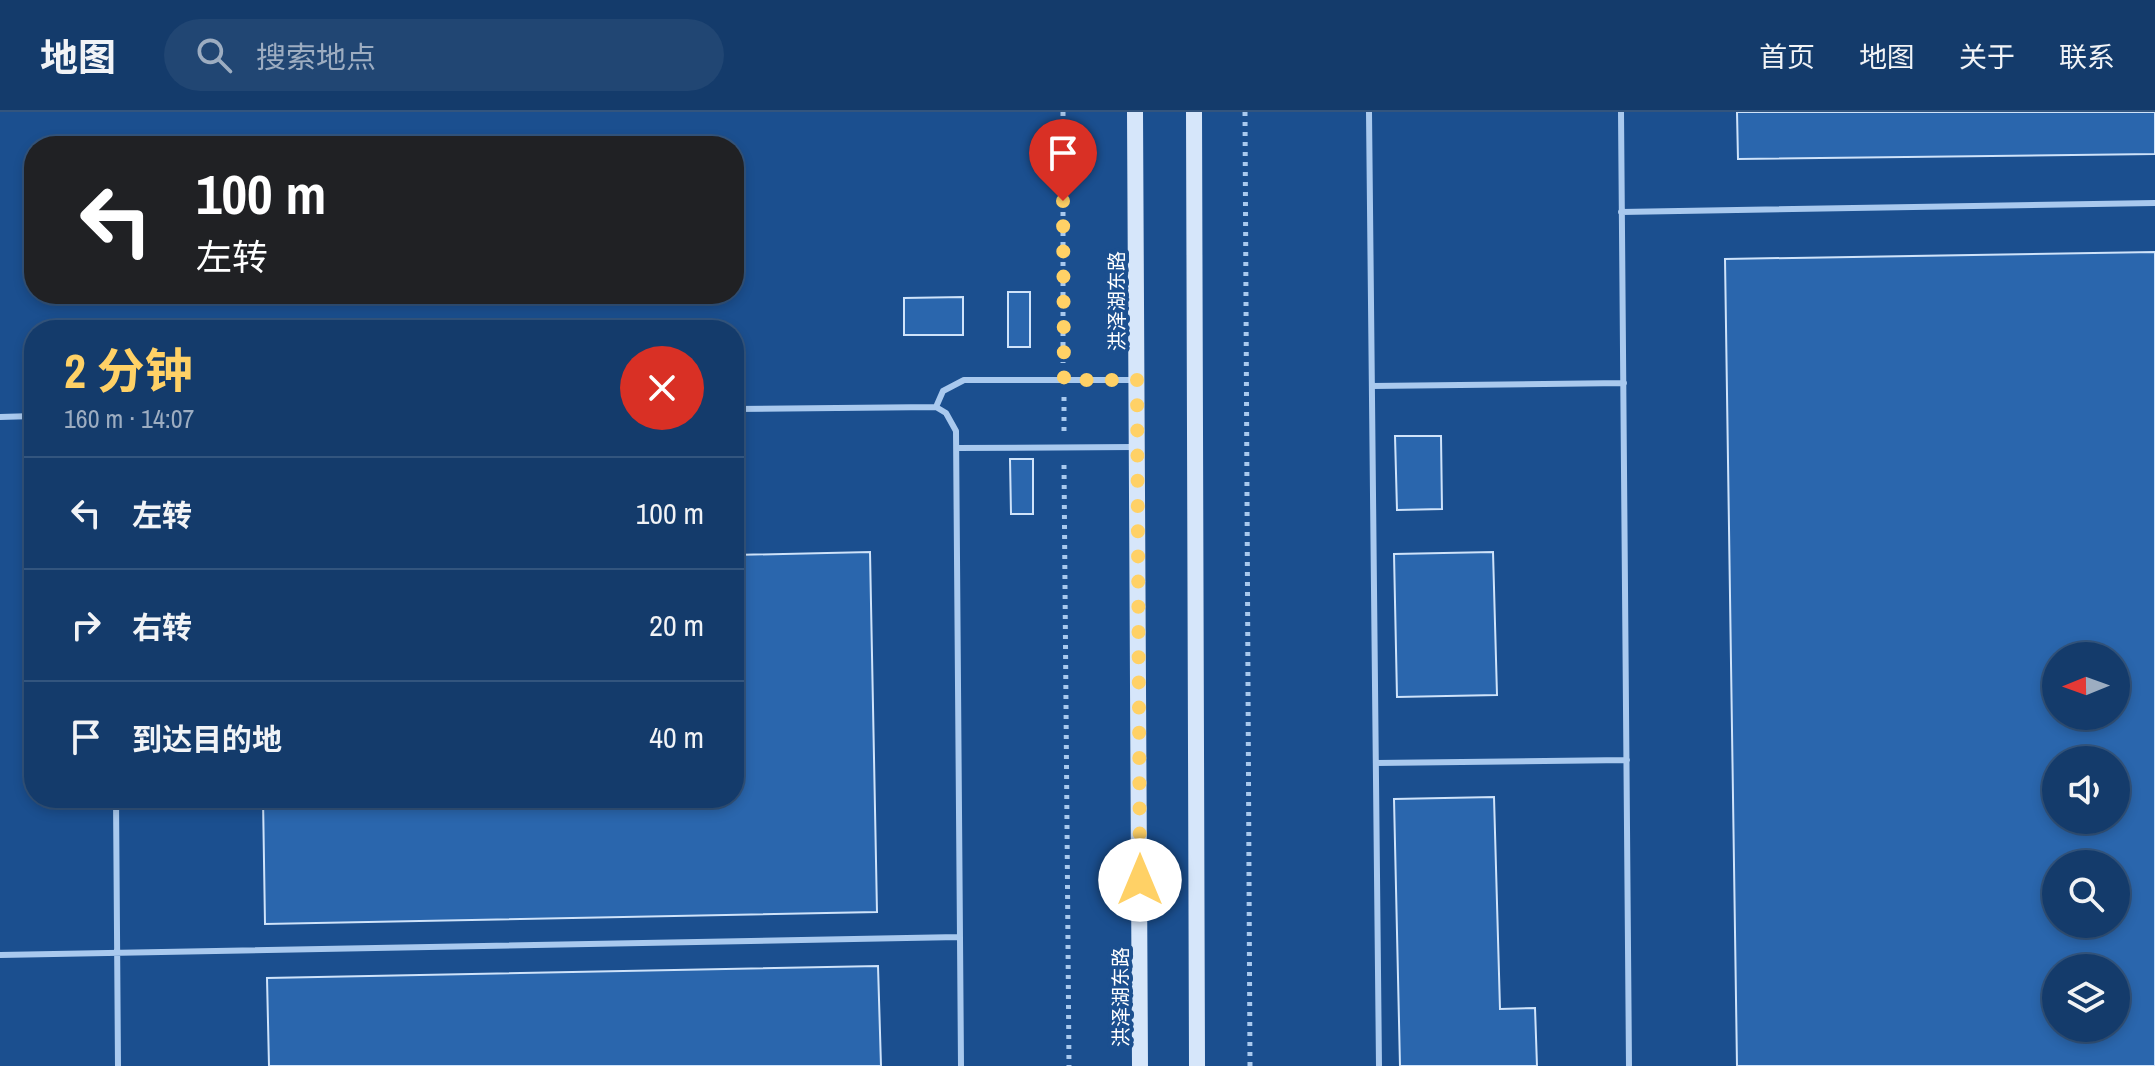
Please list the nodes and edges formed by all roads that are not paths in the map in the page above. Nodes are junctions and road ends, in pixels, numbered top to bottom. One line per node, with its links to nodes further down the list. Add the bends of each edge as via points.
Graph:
1 (1135, 112): 7 (street, 洪泽湖东路)
2 (1194, 112): 25 (street)
3 (1369, 112): 9 (lane)
4 (1621, 112): 6 (lane)
5 (2155, 203): 6 (lane)
6 (1621, 212): 8 (lane)
7 (1137, 380): 10 (lane, via 964,380 943,391); 14 (street, 洪泽湖东路)
8 (1624, 383): 9 (lane); 16 (lane)
9 (1372, 386): 17 (lane)
10 (936, 407): 11 (lane); 15 (lane, via 952,420)
11 (744, 409)
12 (24, 416): 13 (lane)
13 (0, 417)
14 (1137, 447): 15 (lane); 24 (street, 洪泽湖东路)
15 (957, 448): 19 (lane)
16 (1627, 760): 17 (lane); 27 (lane)
17 (1376, 763): 26 (lane)
18 (116, 808): 20 (lane)
19 (959, 937): 20 (lane); 23 (lane)
20 (117, 953): 21 (lane); 22 (lane)
21 (0, 955)
22 (118, 1066)
23 (961, 1066)
24 (1140, 1066)
25 (1197, 1066)
26 (1379, 1066)
27 (1629, 1066)

